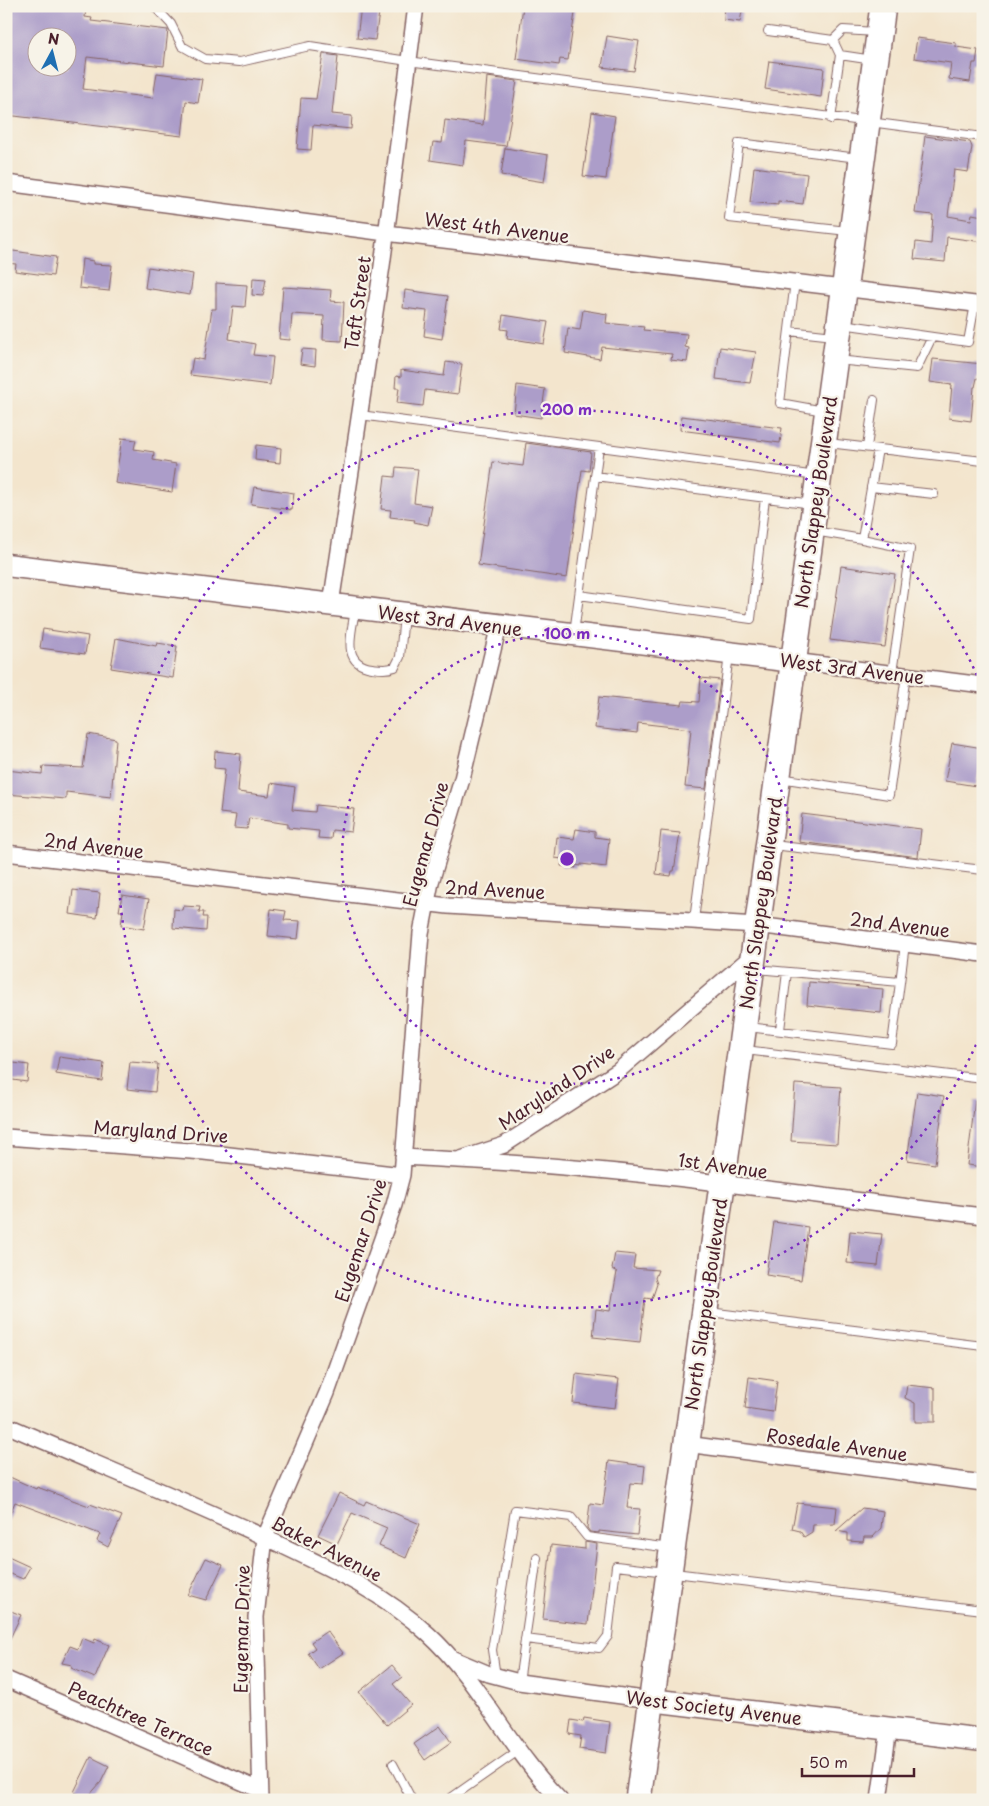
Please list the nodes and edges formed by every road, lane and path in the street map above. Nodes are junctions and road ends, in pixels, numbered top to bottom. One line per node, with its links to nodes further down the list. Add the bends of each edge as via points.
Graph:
1 (154, 6): 9 (lane, via 171,24 182,46 206,59 240,62 310,46)
2 (416, 6): 9 (street, Taft Street)
3 (883, 6): 5 (main road, North Slappey Boulevard)
4 (768, 31): 6 (lane)
5 (880, 32): 6 (lane, via 844,30); 8 (main road, North Slappey Boulevard)
6 (833, 40): 7 (lane)
7 (840, 55): 8 (lane); 10 (lane)
8 (876, 60): 11 (main road, North Slappey Boulevard)
9 (408, 61): 10 (lane); 16 (street, Taft Street)
10 (831, 119): 11 (lane)
11 (867, 124): 12 (lane); 13 (main road, North Slappey Boulevard)
12 (983, 138)
13 (862, 158): 15 (main road, North Slappey Boulevard); 15 (lane, via 738,143 728,218)
14 (6, 183): 16 (street, West 4th Avenue)
15 (852, 232): 18 (main road, North Slappey Boulevard)
16 (386, 233): 17 (street, West 4th Avenue); 25 (street, Taft Street)
17 (795, 281): 18 (street, West 4th Avenue); 20 (lane)
18 (845, 287): 19 (street, West 4th Avenue); 22 (main road, North Slappey Boulevard)
19 (979, 304): 21 (lane, via 968,342)
20 (789, 330): 22 (lane); 24 (lane, via 780,403)
21 (932, 337): 22 (lane); 22 (lane, via 917,368)
22 (837, 340): 24 (main road, North Slappey Boulevard)
23 (874, 400): 28 (lane)
24 (828, 411): 26 (main road, North Slappey Boulevard)
25 (360, 415): 27 (lane); 41 (street, Taft Street)
26 (823, 442): 28 (lane); 32 (main road, North Slappey Boulevard)
27 (599, 447): 31 (lane); 32 (lane)
28 (867, 447): 29 (lane)
29 (878, 448): 30 (lane); 33 (lane)
30 (983, 461)
31 (595, 476): 35 (lane); 40 (lane)
32 (819, 477): 36 (main road, North Slappey Boulevard)
33 (871, 487): 34 (lane); 38 (lane)
34 (934, 494)
35 (764, 498): 36 (lane); 40 (lane, via 752,619)
36 (815, 504): 37 (main road, North Slappey Boulevard)
37 (811, 531): 38 (lane); 47 (main road, North Slappey Boulevard)
38 (862, 539): 48 (lane, via 910,549)
39 (6, 566): 41 (street, West 3rd Avenue)
40 (579, 595): 45 (lane)
41 (331, 604): 42 (street, West 3rd Avenue)
42 (355, 608): 43 (street, West 3rd Avenue); 43 (lane, via 350,651 354,660 363,667 387,670 395,667 400,656)
43 (404, 614): 44 (street, West 3rd Avenue)
44 (498, 625): 45 (street, West 3rd Avenue); 54 (street, Eugemar Drive, via 462,779)
45 (573, 635): 46 (street, West 3rd Avenue)
46 (729, 653): 47 (street, West 3rd Avenue); 55 (lane)
47 (793, 661): 48 (street, West 3rd Avenue); 50 (main road, North Slappey Boulevard)
48 (899, 674): 49 (street, West 3rd Avenue); 50 (lane, via 889,794)
49 (983, 685)
50 (777, 778): 51 (main road, North Slappey Boulevard)
51 (768, 844): 53 (lane); 56 (main road, North Slappey Boulevard)
52 (6, 853): 54 (street, 2nd Avenue)
53 (983, 870)
54 (427, 904): 55 (street, 2nd Avenue); 66 (street, Eugemar Drive, via 421,933)
55 (694, 920): 56 (street, 2nd Avenue)
56 (757, 925): 57 (street, 2nd Avenue); 59 (main road, North Slappey Boulevard)
57 (905, 944): 58 (street, 2nd Avenue); 61 (lane)
58 (983, 954)
59 (752, 962): 60 (lane); 63 (main road, North Slappey Boulevard); 67 (street, Maryland Drive, via 595,1088 504,1145)
60 (787, 972): 61 (lane); 62 (lane)
61 (900, 982): 62 (lane, via 892,1044)
62 (780, 1030): 63 (lane)
63 (742, 1038): 64 (lane); 69 (main road, North Slappey Boulevard)
64 (983, 1079)
65 (6, 1137): 68 (street, Maryland Drive, via 204,1152)
66 (403, 1156): 67 (street, Maryland Drive); 68 (street, Eugemar Drive)
67 (458, 1160): 69 (street, 1st Avenue, via 531,1163)
68 (402, 1176): 76 (street, Eugemar Drive, via 326,1393)
69 (722, 1184): 70 (street, 1st Avenue); 71 (main road, North Slappey Boulevard)
70 (983, 1216)
71 (704, 1312): 72 (lane); 74 (main road, North Slappey Boulevard)
72 (983, 1346)
73 (6, 1426): 76 (street, Baker Avenue)
74 (686, 1444): 75 (street, Rosedale Avenue); 77 (main road, North Slappey Boulevard)
75 (983, 1483)
76 (265, 1537): 82 (street, Baker Avenue, via 359,1583 429,1634); 91 (street, Eugemar Drive, via 256,1617)
77 (672, 1548): 79 (main road, North Slappey Boulevard); 83 (lane, via 587,1536 571,1516 515,1510 492,1650)
78 (537, 1558): 81 (lane)
79 (668, 1574): 80 (lane); 81 (lane, via 616,1566 608,1636 600,1648); 86 (main road, North Slappey Boulevard)
80 (983, 1610)
81 (526, 1639): 85 (lane)
82 (449, 1656): 83 (street, West Society Avenue); 89 (street, Baker Avenue)
83 (496, 1676): 85 (street, West Society Avenue)
84 (6, 1679): 91 (street, Peachtree Terrace)
85 (519, 1682): 86 (street, West Society Avenue)
86 (651, 1700): 87 (street, West Society Avenue); 95 (main road, North Slappey Boulevard)
87 (889, 1728): 88 (street, West Society Avenue); 96 (street)
88 (983, 1740)
89 (518, 1751): 93 (lane); 94 (street, Baker Avenue)
90 (393, 1764): 92 (lane)
91 (261, 1795)
92 (412, 1800)
93 (448, 1800)
94 (560, 1800)
95 (638, 1800)
96 (879, 1800)

